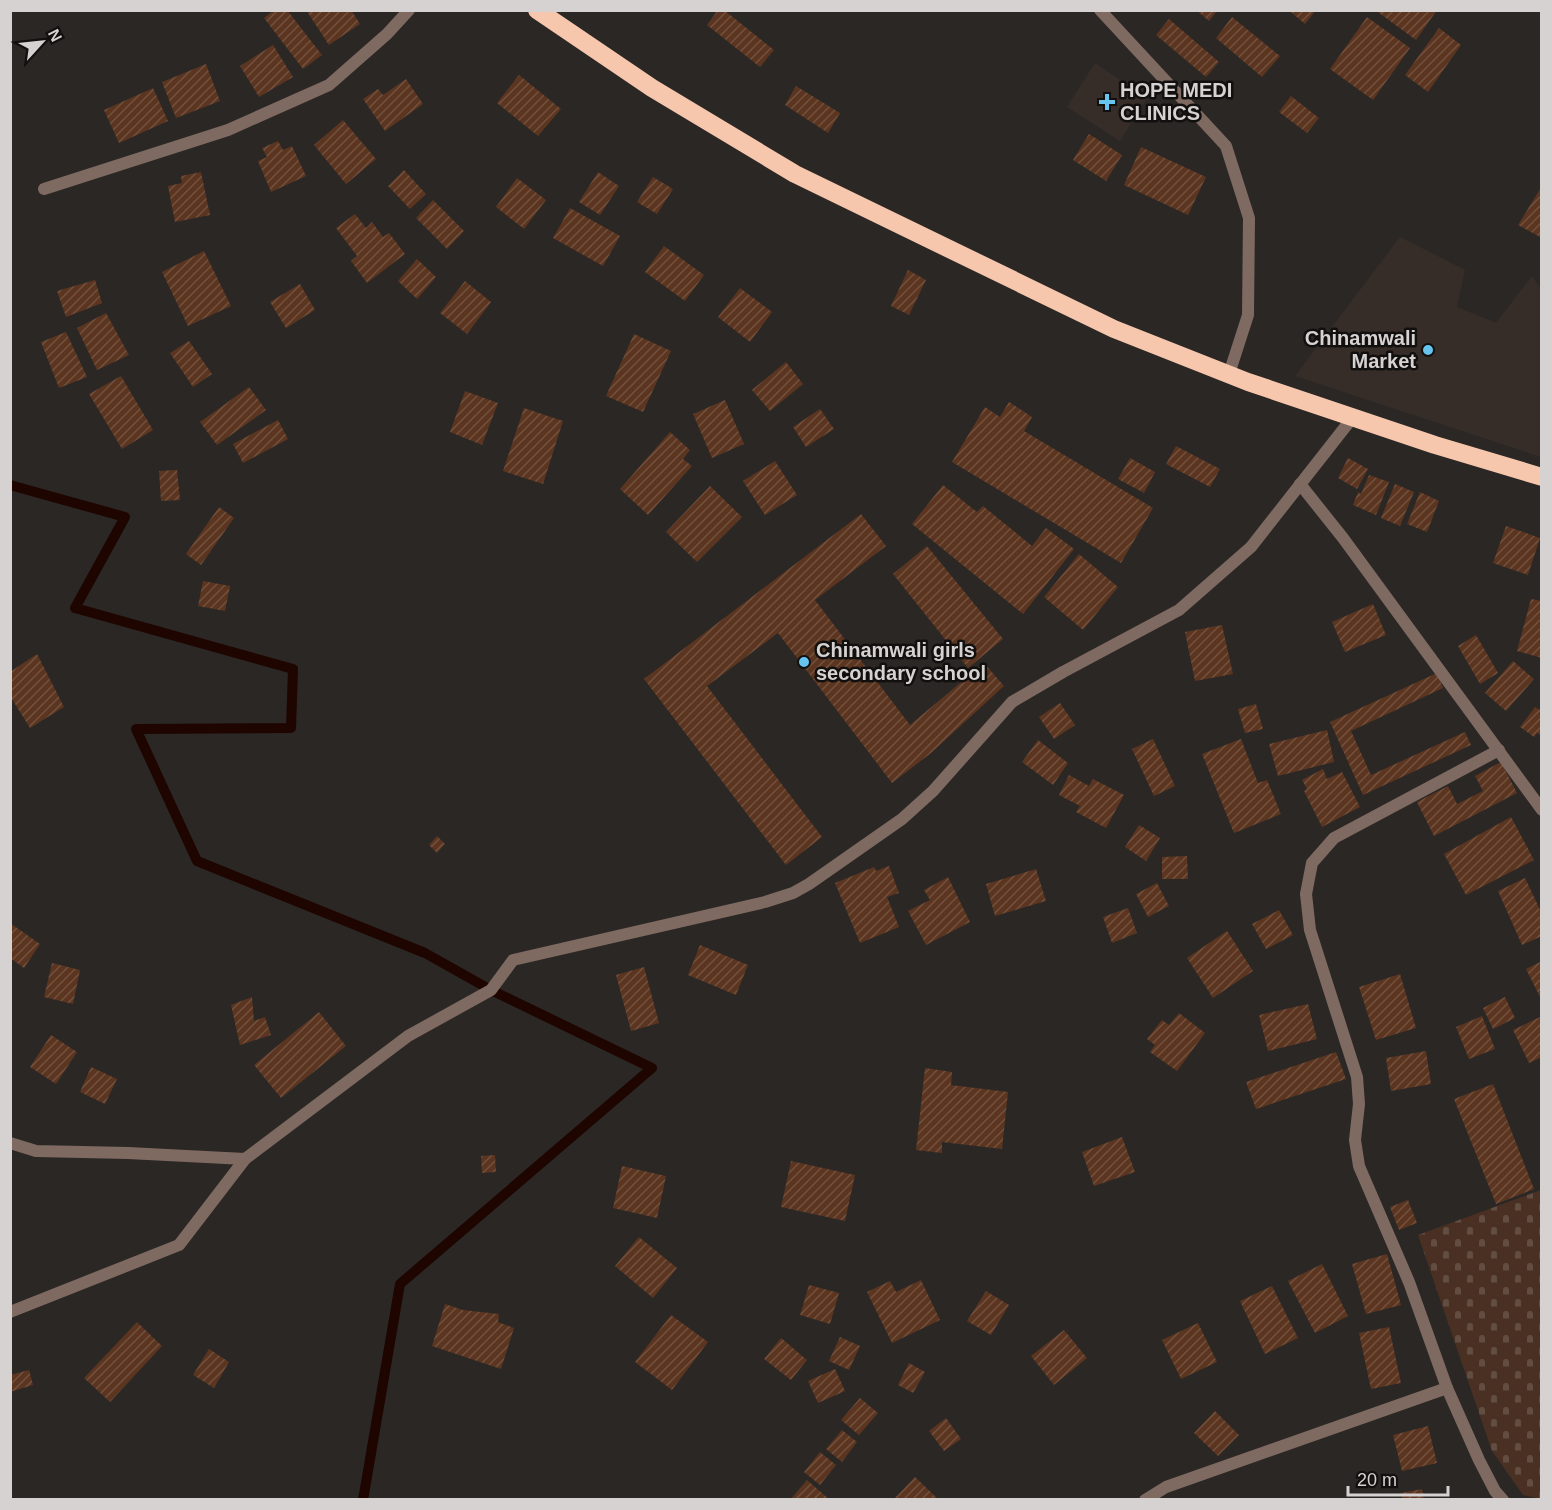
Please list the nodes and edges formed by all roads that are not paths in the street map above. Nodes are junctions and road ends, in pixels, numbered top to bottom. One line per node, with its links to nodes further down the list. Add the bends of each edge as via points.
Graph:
1 (409, 10): 4 (street, via 329,85 228,130)
2 (537, 10): 5 (highway, via 652,88 795,174 1114,329)
3 (1100, 10): 5 (street, via 1226,146 1249,218 1248,315)
4 (44, 189)
5 (1229, 374): 6 (highway)
6 (1353, 417): 7 (highway); 8 (street)
7 (1542, 477)
8 (1300, 484): 9 (street); 12 (street, via 1251,547 1179,610 1012,702 933,791 902,819 809,884 765,902 513,960 491,990 408,1036)
9 (1499, 750): 10 (street); 14 (street, via 1334,838 1312,864 1306,894 1310,930 1357,1077 1359,1104 1354,1140 1359,1166 1409,1282)
10 (1542, 810)
11 (10, 1143): 12 (street, via 36,1151)
12 (245, 1159): 13 (street, via 179,1245)
13 (10, 1312)
14 (1447, 1388): 15 (street, via 1166,1486); 16 (street, via 1479,1460)
15 (1146, 1500)
16 (1503, 1500)

